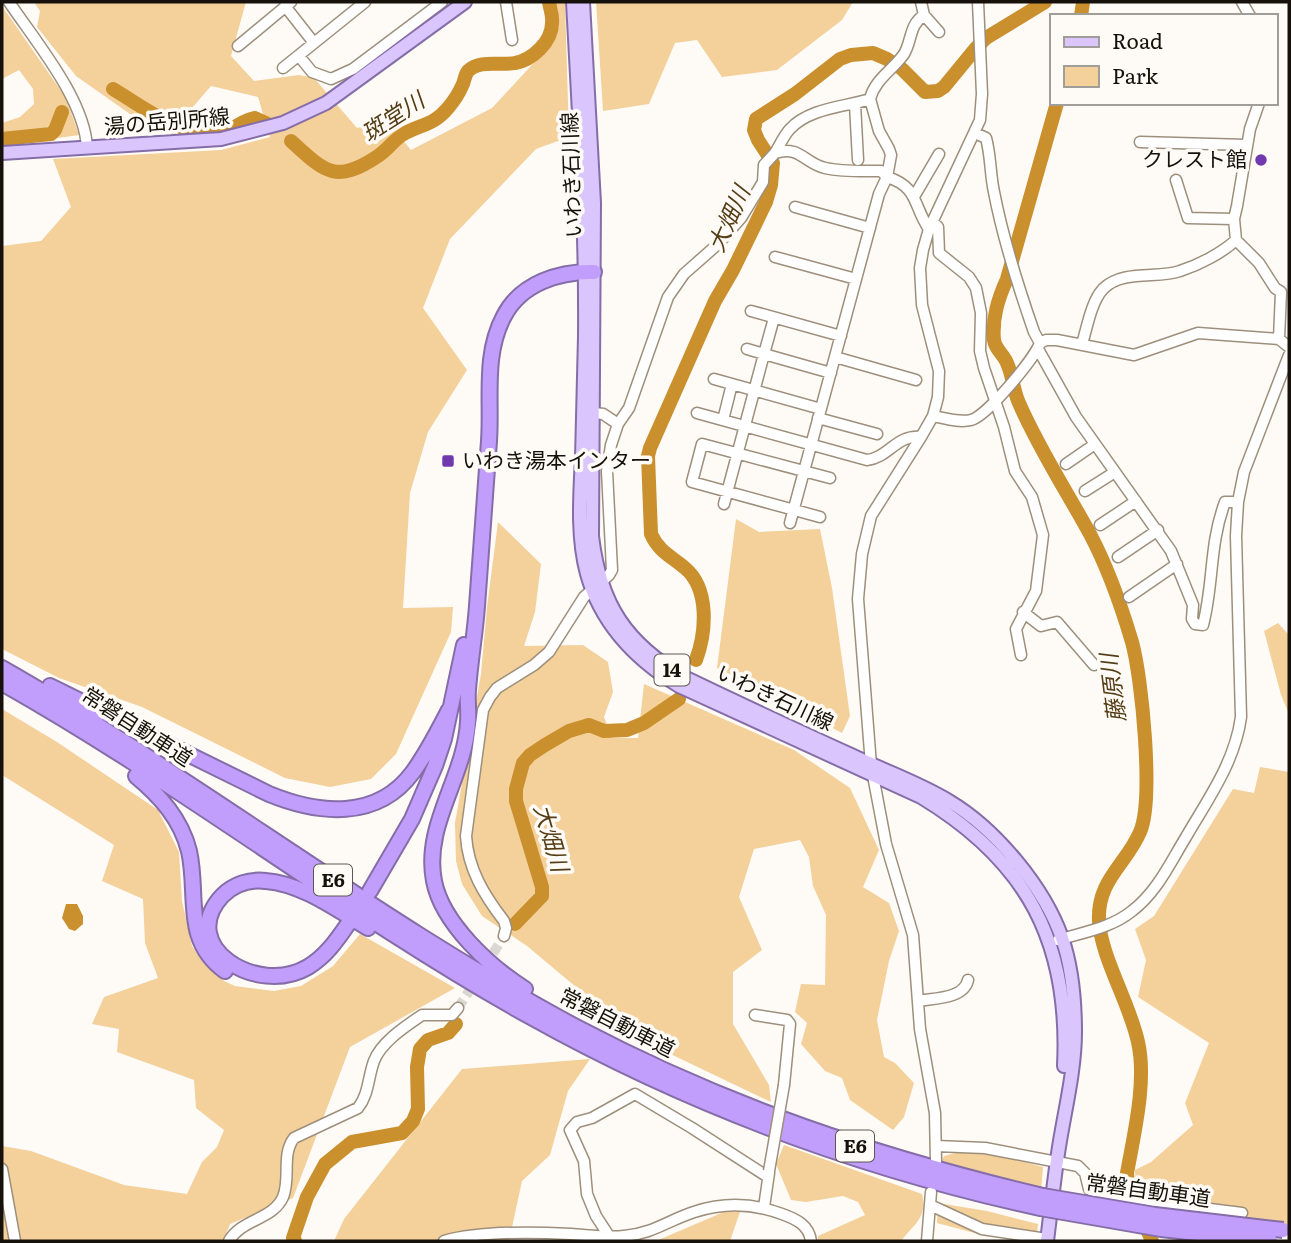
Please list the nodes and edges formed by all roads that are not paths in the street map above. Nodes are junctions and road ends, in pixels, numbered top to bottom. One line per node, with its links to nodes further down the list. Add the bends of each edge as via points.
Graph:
1 (9, 2): 24 (street, via 71,95 83,119)
2 (365, 2): 14 (street)
3 (465, 2): 10 (main road, 湯の岳別所線)
4 (506, 2): 13 (street)
5 (573, 2): 38 (main road, いわき石川線 / 14)
6 (583, 2): 38 (main road, いわき石川線 / 14, via 593,190)
7 (921, 2): 11 (street)
8 (978, 2): 21 (street, via 982,107)
9 (288, 4): 14 (street); 15 (street)
10 (440, 9): 16 (street, via 331,79 312,72); 24 (main road, 湯の岳別所線, via 326,103 283,123 221,139)
11 (924, 15): 12 (street); 18 (street)
12 (939, 32)
13 (512, 40)
14 (314, 43): 16 (street)
15 (238, 46)
16 (299, 56): 17 (street)
17 (283, 68)
18 (870, 99): 19 (street); 29 (street, via 879,131 890,149)
19 (855, 104): 27 (street, via 803,120 788,130); 28 (street)
20 (1258, 105): 23 (street)
21 (975, 133): 34 (street); 45 (street, via 986,138 1006,242)
22 (1140, 142): 23 (street)
23 (1247, 145): 33 (street)
24 (87, 148): 25 (main road, 湯の岳別所線)
25 (2, 153)
26 (939, 154): 31 (street)
27 (772, 156): 29 (street, via 788,149 821,167 881,172); 63 (street, via 764,164 762,182 741,218 684,274 668,297 629,408)
28 (858, 160)
29 (887, 177): 31 (street); 35 (street)
30 (1177, 180): 33 (street, via 1188,218)
31 (915, 195): 34 (street, via 920,216)
32 (795, 207): 35 (street)
33 (1234, 219): 36 (street)
34 (931, 225): 56 (street, via 938,227 939,253 976,288 980,351); 61 (street, via 920,286 939,371)
35 (870, 228): 39 (street)
36 (1236, 240): 43 (street, via 1281,292); 44 (street, via 1181,271 1143,274 1108,284 1098,296)
37 (775, 257): 39 (street)
38 (590, 272): 57 (main road, いわき石川線 / 14); 59 (highway, via 538,282 505,313 494,346)
39 (856, 279): 42 (street)
40 (751, 311): 41 (street)
41 (774, 318): 42 (street); 48 (street)
42 (841, 336): 50 (street)
43 (1279, 339): 44 (street, via 1198,333 1134,355); 46 (street)
44 (1082, 344): 45 (street, via 1046,340)
45 (1039, 346): 56 (street); 68 (street)
46 (1289, 346)
47 (747, 349): 48 (street)
48 (764, 354): 51 (street); 55 (street)
49 (1289, 355): 77 (street, via 1244,472)
50 (835, 357): 51 (street); 53 (street)
51 (831, 373): 60 (street)
52 (713, 379): 54 (street)
53 (916, 380)
54 (732, 384): 55 (street); 62 (street)
55 (754, 390): 60 (street); 64 (street)
56 (996, 401): 61 (street, via 974,420); 88 (street, via 1015,471 1032,497 1043,535 1036,591)
57 (588, 412): 63 (street, via 603,414); 86 (main road, いわき石川線 / 14, via 582,550)
58 (697, 413): 62 (street)
59 (488, 414): 94 (highway, via 490,437); 95 (highway, via 482,436 467,628)
60 (820, 414): 65 (street); 67 (street)
61 (933, 415): 66 (street)
62 (723, 420): 64 (street)
63 (618, 424): 86 (street, via 607,471 612,570)
64 (745, 426): 67 (street); 69 (street)
65 (877, 434)
66 (921, 436): 67 (street, via 904,438 872,460); 96 (street, via 876,505 862,554 858,599)
67 (811, 444): 71 (street)
68 (1095, 444): 70 (street); 72 (street)
69 (737, 453): 71 (street); 74 (street); 74 (street, via 702,444 692,482)
70 (1066, 464)
71 (804, 472): 73 (street); 79 (street)
72 (1115, 472): 75 (street); 76 (street)
73 (830, 478)
74 (727, 491): 78 (street); 79 (street)
75 (1085, 491)
76 (1136, 501): 82 (street); 83 (street)
77 (1238, 502): 85 (street, via 1225,502 1220,516 1203,625 1192,619 1192,605); 98 (street, via 1242,694 1238,736 1220,780 1146,899 1112,924)
78 (724, 503)
79 (793, 510): 80 (street); 81 (street)
80 (820, 517)
81 (790, 523)
82 (1100, 525)
83 (1158, 530): 84 (street); 85 (street)
84 (1118, 557)
85 (1177, 564): 87 (street)
86 (597, 587): 96 (main road, いわき石川線 / 14, via 610,625 656,673); 97 (street, via 584,597 549,652 497,688 484,710 467,854 472,872 504,920)
87 (1129, 597)
88 (1023, 612): 89 (street, via 1016,629); 91 (street, via 1041,626 1057,622)
89 (1021, 655)
90 (2, 663): 95 (highway, via 269,794 324,810 359,807 394,790 412,774)
91 (1094, 665)
92 (2, 668): 104 (highway, 常磐自動車道 / E6, via 493,980)
93 (2, 685): 101 (highway, 常磐自動車道 / E6, via 77,728 390,932); 101 (highway, via 128,769 164,803 188,848 200,940 227,972 248,982 282,984 306,977 330,961 352,926 323,956 290,974 245,972 215,947 210,922 220,898 234,886 254,881 284,884)
94 (468, 693): 95 (highway, via 432,794 403,854 373,894 425,790 444,740); 104 (highway, via 466,737 433,850 434,882 444,907 465,937 516,984)
95 (449, 710)
96 (872, 771): 98 (main road, いわき石川線 / 14, via 949,814 977,836 1020,883); 100 (street, via 886,844 913,935)
97 (504, 936)
98 (1057, 941): 107 (main road, いわき石川線 / 14, via 1065,1041)
99 (968, 979): 100 (street, via 959,993)
100 (918, 1001): 105 (street)
101 (514, 1007): 111 (highway, 常磐自動車道 / E6, via 621,1065 793,1138 902,1174)
102 (458, 1008): 119 (street, via 452,1015 422,1015 383,1046 358,1108 294,1138 283,1196 275,1208 237,1230)
103 (755, 1015): 109 (street, bridge, via 790,1024)
104 (674, 1075): 111 (highway, 常磐自動車道 / E6, via 858,1147)
105 (936, 1146): 106 (street); 107 (street, via 985,1148)
106 (936, 1162)
107 (1057, 1163): 114 (street, via 1082,1168 1097,1195); 117 (main road, いわき石川線 / 14)
108 (2, 1169): 118 (street)
109 (769, 1174): 113 (street); 116 (street, via 635,1094 577,1122 570,1130 584,1161 587,1194)
110 (932, 1192): 112 (street)
111 (1041, 1202): 115 (highway, 常磐自動車道 / E6, bridge); 123 (highway, 常磐自動車道 / E6, bridge, via 1161,1229)
112 (930, 1205): 117 (street, via 982,1230); 122 (street)
113 (764, 1207): 116 (street, via 726,1205 693,1212 639,1235); 121 (street, via 799,1220)
114 (1242, 1213)
115 (1286, 1230)
116 (609, 1236): 120 (street, via 472,1236)
117 (1047, 1240)
118 (15, 1241)
119 (229, 1241)
120 (444, 1241)
121 (811, 1241)
122 (927, 1241)
123 (1270, 1241)

